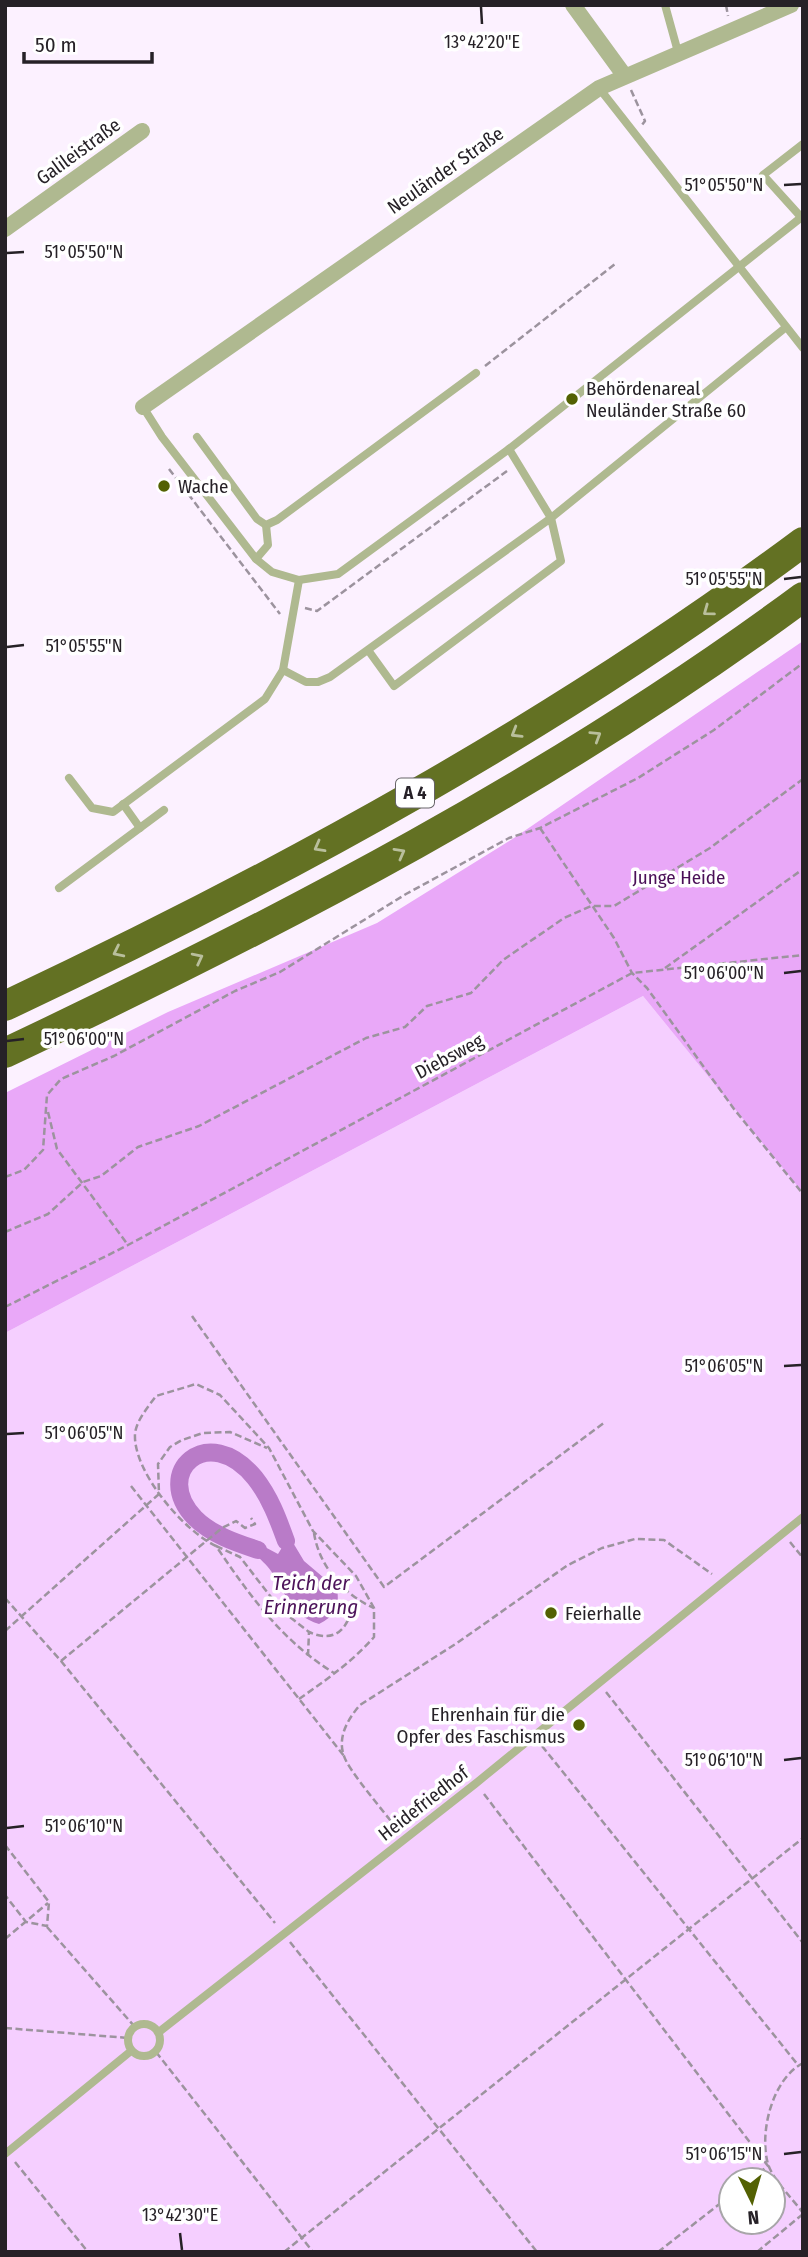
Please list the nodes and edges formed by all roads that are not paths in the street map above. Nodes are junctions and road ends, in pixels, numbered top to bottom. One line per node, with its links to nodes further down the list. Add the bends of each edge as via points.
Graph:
1 (573, 5): 5 (street)
2 (666, 5): 4 (lane)
3 (791, 5): 4 (street, Neuländer Straße)
4 (678, 52): 5 (street, Neuländer Straße)
5 (624, 75): 6 (street, Neuländer Straße)
6 (598, 88): 11 (lane); 15 (street, Neuländer Straße)
7 (142, 131): 10 (street, Galileistraße)
8 (803, 144): 9 (lane, via 763,175)
9 (802, 217): 11 (lane)
10 (5, 229)
11 (738, 270): 12 (lane); 17 (lane)
12 (785, 328): 13 (lane); 18 (lane)
13 (803, 348)
14 (476, 373): 19 (lane)
15 (143, 407): 21 (lane)
16 (197, 437): 19 (lane)
17 (509, 449): 18 (lane); 22 (lane, via 338,574)
18 (551, 518): 24 (lane); 24 (lane, via 561,561 394,686)
19 (266, 525): 21 (lane, via 268,545)
20 (803, 542): 31 (highway, A 4, one-way to 31, via 690,623 439,780 181,921)
21 (256, 559): 22 (lane, via 272,572)
22 (299, 580): 25 (lane)
23 (803, 597): 32 (highway, A 4, one-way to 23, via 402,852 633,713)
24 (368, 650): 25 (lane, via 318,682 306,682)
25 (283, 670): 27 (lane, via 265,699)
26 (69, 778): 27 (lane, via 92,808 113,812)
27 (123, 804): 29 (lane)
28 (164, 810): 29 (lane)
29 (141, 828): 30 (lane)
30 (59, 888)
31 (5, 1006)
32 (5, 1053)
33 (803, 1517): 34 (lane, Heidefriedhof)
34 (159, 2032): 35 (lane, via 156,2052 139,2056); 35 (lane, via 151,2025 135,2027 128,2038)
35 (131, 2050): 36 (lane)
36 (6, 2153)

